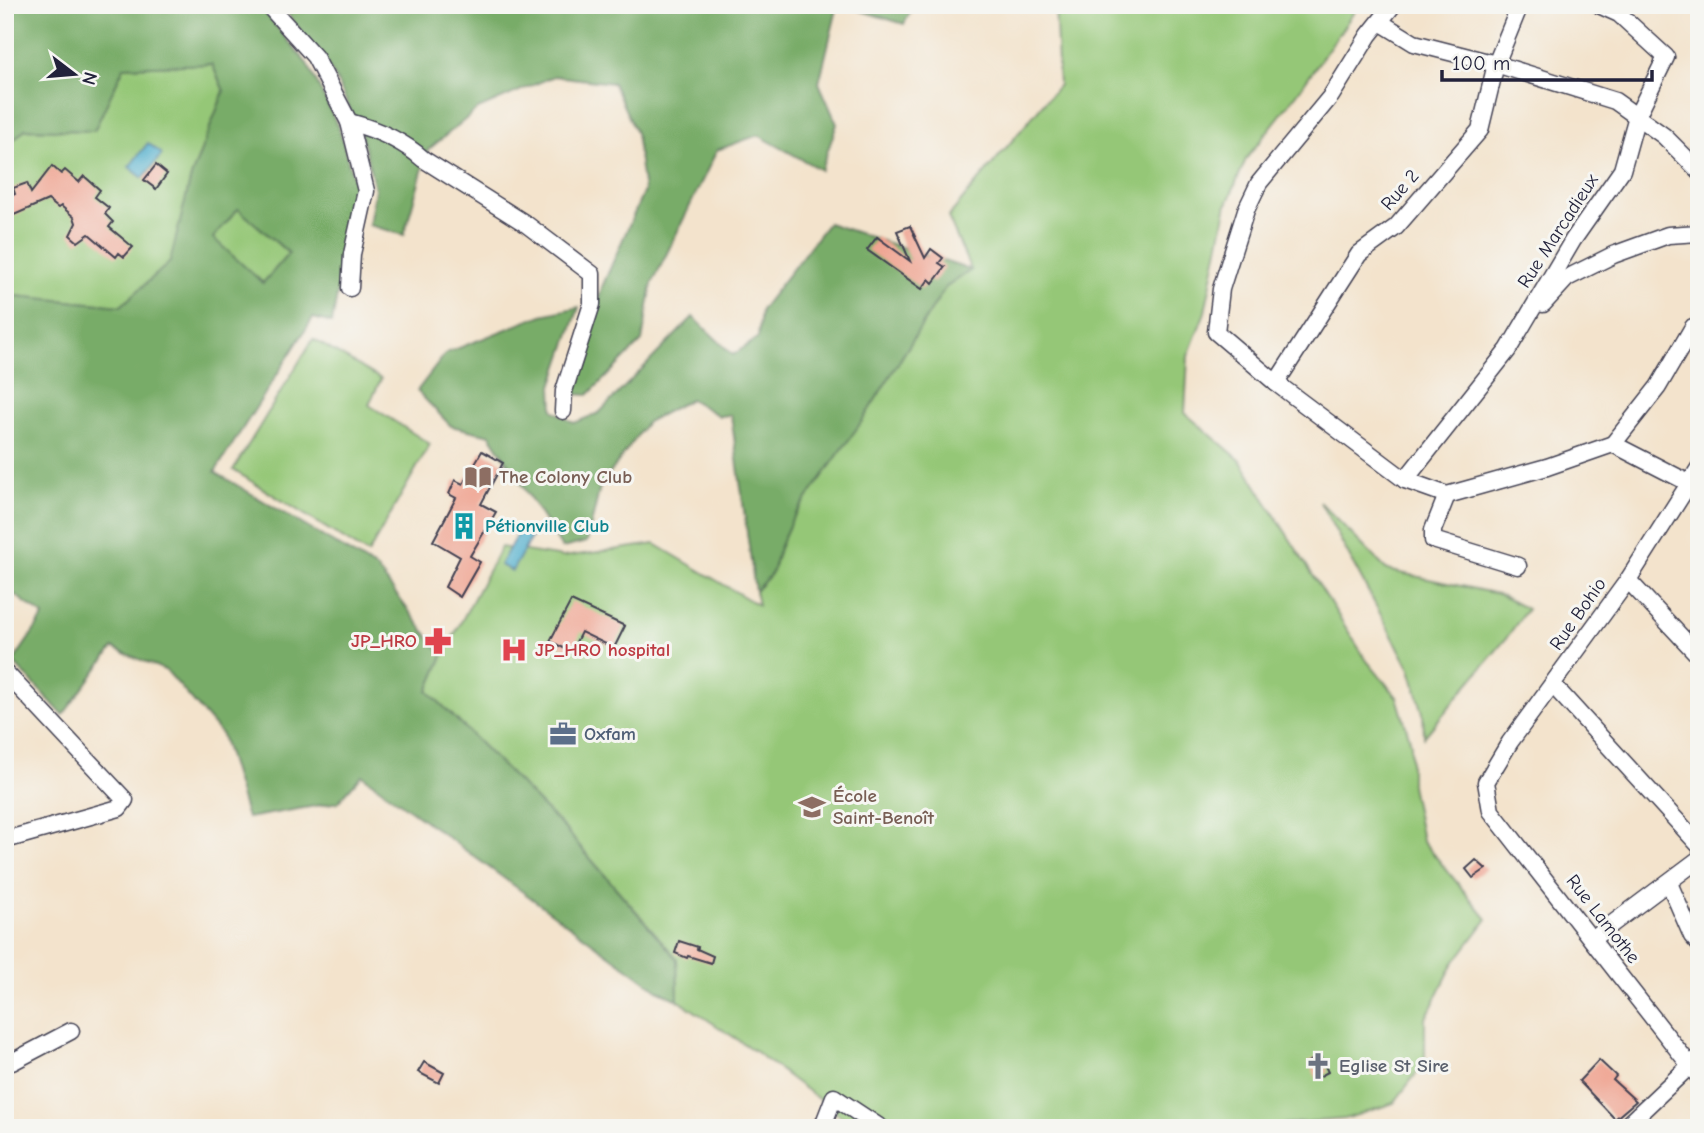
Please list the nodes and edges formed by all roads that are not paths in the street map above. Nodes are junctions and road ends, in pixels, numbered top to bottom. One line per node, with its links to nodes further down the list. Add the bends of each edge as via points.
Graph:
1 (1393, 5): 5 (street)
2 (1520, 5): 6 (street, Rue 2)
3 (1600, 5): 7 (street, Rue Marcadieux, via 1619,14 1666,57)
4 (271, 6): 8 (street, via 315,57)
5 (1380, 22): 6 (street, via 1414,43); 14 (street, via 1331,96 1259,183 1221,289 1216,332)
6 (1496, 64): 7 (street, via 1615,101); 14 (street, Rue 2, via 1479,130 1396,227 1359,254)
7 (1637, 116): 9 (street); 12 (street, Rue Marcadieux, via 1622,170 1573,240)
8 (349, 122): 11 (street, via 366,191 352,254); 15 (street, via 410,147 526,224 592,275 592,304 564,391)
9 (1699, 171)
10 (1699, 233): 12 (street, via 1668,235 1567,278)
11 (350, 288)
12 (1526, 321): 18 (street, Rue Marcadieux)
13 (1693, 327): 16 (street, via 1658,387)
14 (1276, 383): 18 (street)
15 (563, 411)
16 (1613, 444): 19 (street); 20 (street)
17 (1699, 468): 19 (street, Rue Bohio)
18 (1405, 480): 20 (street)
19 (1689, 483): 22 (street, Rue Bohio)
20 (1447, 495): 21 (street, via 1433,540)
21 (1518, 566)
22 (1628, 580): 23 (street); 25 (street, Rue Bohio)
23 (1699, 656)
24 (5, 672): 27 (street, via 125,800 119,808)
25 (1553, 685): 26 (street, Rue Bohio); 28 (street)
26 (1486, 782): 31 (street, Rue Lamothe, via 1491,811)
27 (5, 840)
28 (1699, 845)
29 (1699, 859): 30 (street)
30 (1669, 883): 31 (street); 32 (street)
31 (1592, 939): 35 (street, Rue Lamothe)
32 (1699, 944)
33 (71, 1031): 34 (street)
34 (5, 1062)
35 (1695, 1067): 38 (street)
36 (822, 1128): 37 (street, via 834,1097)
37 (881, 1128)
38 (1624, 1128)

